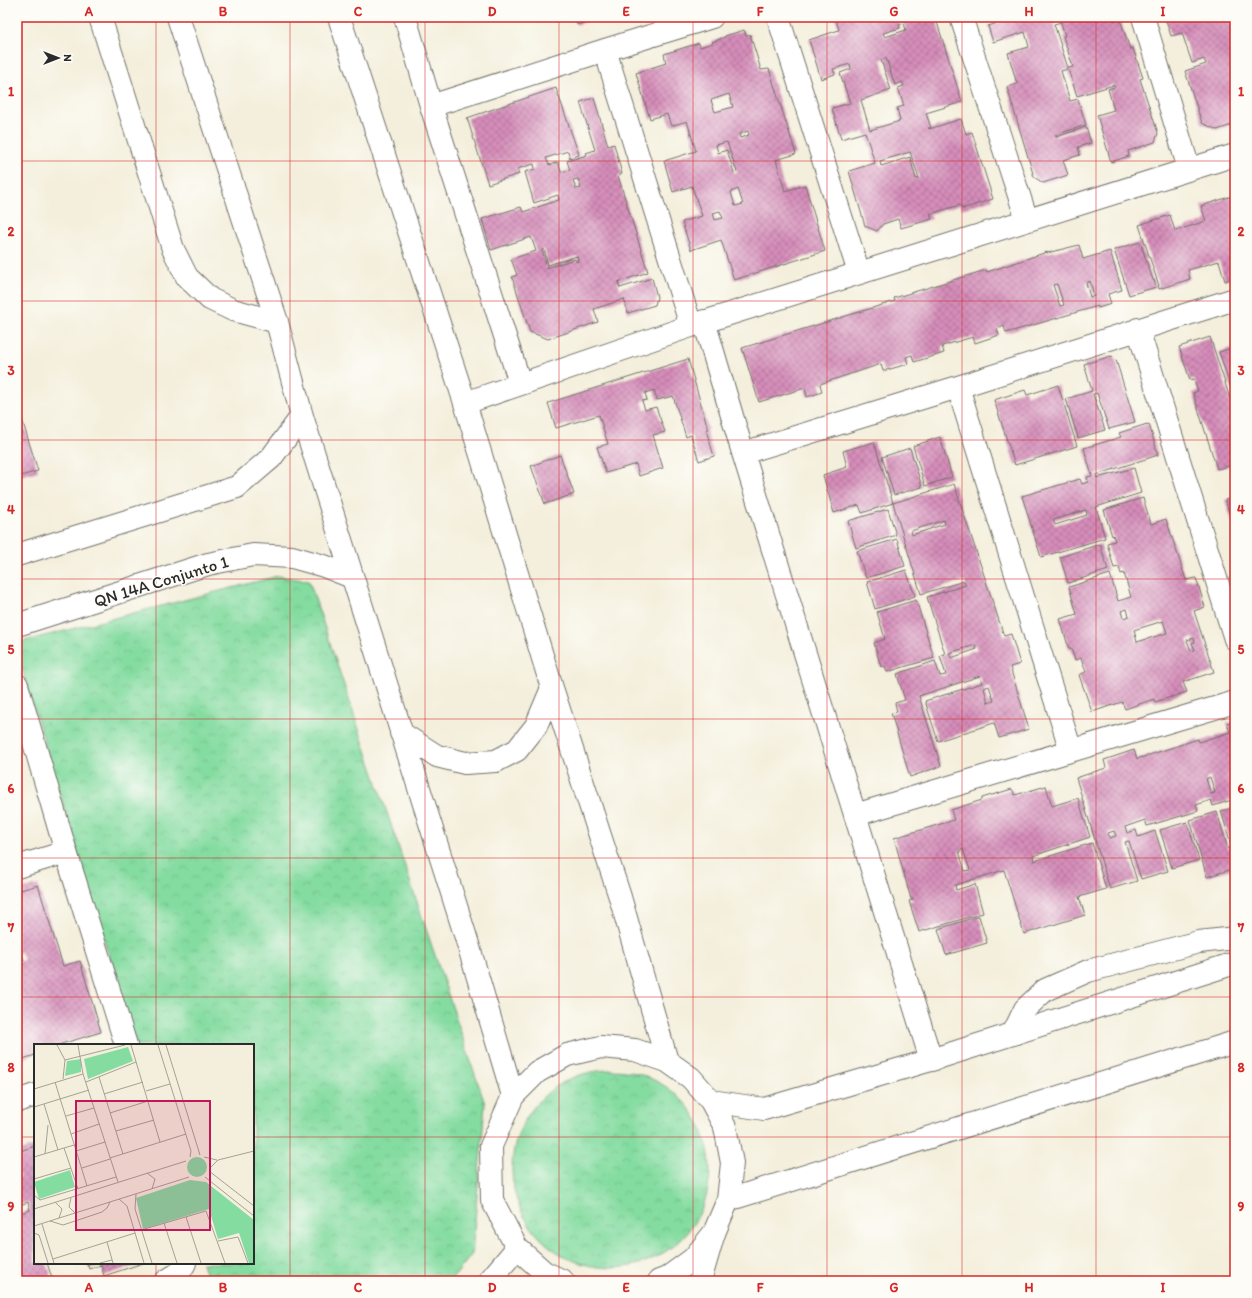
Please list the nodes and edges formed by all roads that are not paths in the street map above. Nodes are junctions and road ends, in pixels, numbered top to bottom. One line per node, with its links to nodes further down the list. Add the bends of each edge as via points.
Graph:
1 (100, 17): 16 (street, via 172,249 187,277 210,300 233,310)
2 (178, 17): 16 (street)
3 (339, 17): 21 (street)
4 (405, 17): 10 (street)
5 (712, 17): 9 (street)
6 (778, 17): 14 (street)
7 (961, 17): 13 (street)
8 (1143, 17): 12 (street)
9 (605, 50): 10 (street); 17 (street)
10 (431, 106): 19 (street)
11 (1235, 155): 12 (street)
12 (1189, 169): 13 (street)
13 (1028, 220): 14 (street)
14 (859, 272): 17 (street)
15 (1235, 299): 18 (street)
16 (276, 322): 22 (street)
17 (697, 324): 19 (street); 23 (street)
18 (1138, 329): 20 (street); 27 (street)
19 (520, 383): 21 (street)
20 (958, 387): 23 (street); 32 (street)
21 (465, 403): 29 (street)
22 (302, 416): 24 (street, via 271,458 237,487); 25 (street)
23 (743, 453): 33 (street)
24 (17, 555)
25 (352, 577): 26 (street, QN 14A Conjunto 1, via 324,566 292,558 253,555 208,564); 31 (street)
26 (17, 626)
27 (1235, 639)
28 (17, 685): 34 (street)
29 (552, 688): 31 (street, via 536,726 517,750 496,761 465,763 437,756); 42 (street, via 620,897)
30 (1235, 702): 32 (street)
31 (401, 733): 44 (street)
32 (1071, 751): 33 (street)
33 (855, 815): 41 (street)
34 (66, 852): 35 (street); 40 (street)
35 (17, 867)
36 (1235, 938): 38 (street, via 1198,942 1088,971 1045,990 1025,1009)
37 (1235, 963): 38 (street)
38 (1013, 1034): 41 (street)
39 (1235, 1042): 47 (street)
40 (126, 1044)
41 (931, 1060): 46 (street, via 764,1109)
42 (667, 1062): 44 (street, via 635,1050 601,1047 567,1055 537,1072); 46 (street, via 691,1078)
43 (34, 1095): 45 (street)
44 (513, 1096): 49 (street, via 491,1146 492,1200)
45 (17, 1101)
46 (711, 1101): 47 (street, via 724,1127 732,1163)
47 (728, 1200): 48 (street)
48 (714, 1234): 54 (street, via 693,1259); 55 (street)
49 (517, 1248): 52 (street); 53 (street, via 544,1272)
50 (184, 1264): 51 (street, via 179,1273)
51 (166, 1281)
52 (490, 1281)
53 (563, 1281)
54 (659, 1281)
55 (700, 1281)

